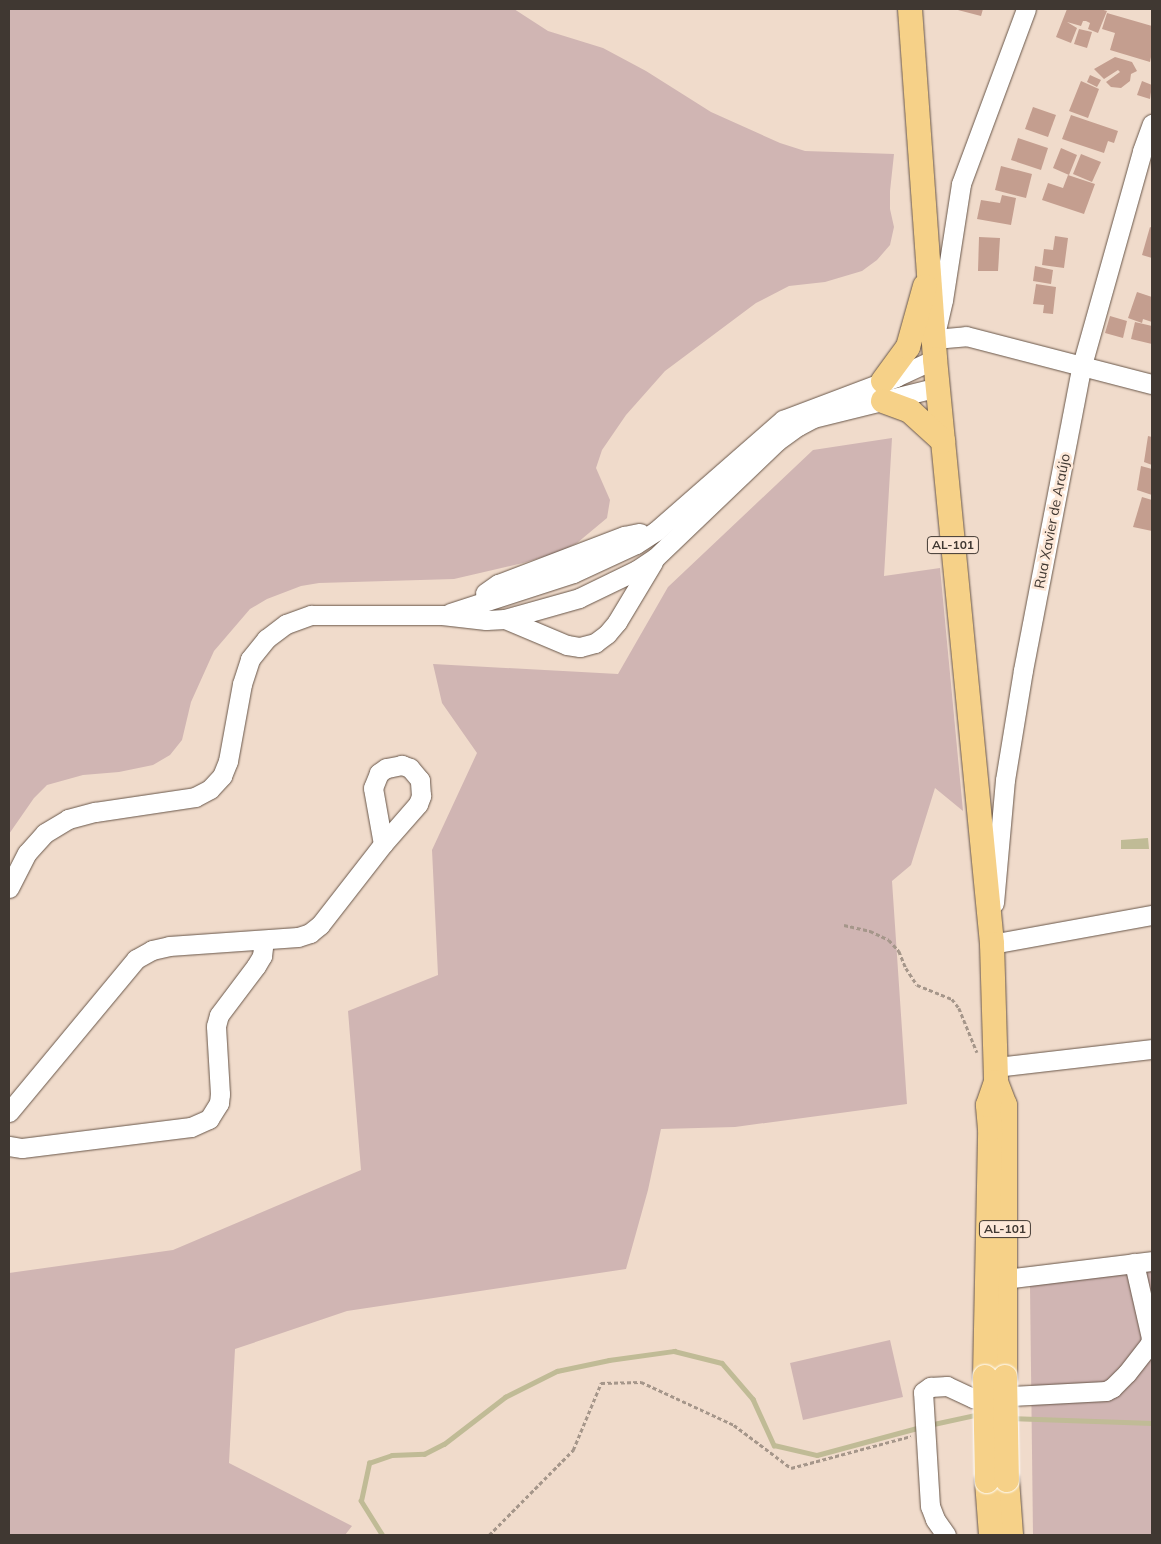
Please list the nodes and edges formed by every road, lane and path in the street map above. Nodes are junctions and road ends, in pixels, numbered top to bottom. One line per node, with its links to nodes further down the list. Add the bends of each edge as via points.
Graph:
1 (910, 9): 4 (main road, AL-101)
2 (1026, 9): 5 (street, via 961,184)
3 (1152, 124): 6 (street, Rua Xavier de Araújo)
4 (929, 276): 5 (main road, AL-101); 9 (main road, via 908,347)
5 (935, 349): 6 (street, via 966,336); 8 (main road, AL-101); 9 (street)
6 (1082, 365): 7 (street); 18 (street, Rua Xavier de Araújo, via 1023,670 1006,780)
7 (1152, 384)
8 (938, 387): 9 (street); 10 (main road, AL-101)
9 (883, 391): 10 (main road); 11 (street, via 798,426); 12 (street, via 783,420 656,531 636,544 573,573)
10 (943, 441): 18 (main road, AL-101)
11 (655, 558): 13 (street, via 579,598); 13 (street, via 617,622 595,643 580,647 568,645)
12 (442, 615): 13 (street); 15 (street, via 311,615 286,624 266,639 250,659 242,684 228,761 222,776 210,789 195,797 68,819 45,833 26,853)
13 (505, 619)
14 (383, 844): 19 (street, via 315,929 298,937)
15 (9, 888)
16 (1152, 915): 18 (street)
17 (844, 926): 21 (path, via 870,931 889,940 918,985 943,994 959,1008 975,1050)
18 (991, 935): 21 (main road, AL-101)
19 (264, 940): 22 (street, via 169,946 152,950 136,959); 23 (street, via 259,961 219,1015 216,1026 220,1094 219,1103 209,1120 190,1127 22,1148)
20 (1152, 1049): 21 (street)
21 (996, 1075): 25 (main road, AL-101, via 1005,1105); 26 (main road, AL-101, via 988,1105)
22 (9, 1112)
23 (9, 1146)
24 (1143, 1262): 25 (street); 27 (street, via 1150,1344 1112,1388 1106,1391 973,1398 951,1387 930,1387 922,1396)
25 (1005, 1279): 26 (main road, AL-101)
26 (995, 1377): 28 (main road, AL-101, bridge)
27 (924, 1425): 29 (path, via 791,1468 734,1425 641,1382 601,1382 574,1450); 30 (street, via 930,1506)
28 (997, 1480): 31 (main road, AL-101); 32 (main road, AL-101)
29 (490, 1535)
30 (946, 1535)
31 (991, 1535)
32 (1011, 1535)

